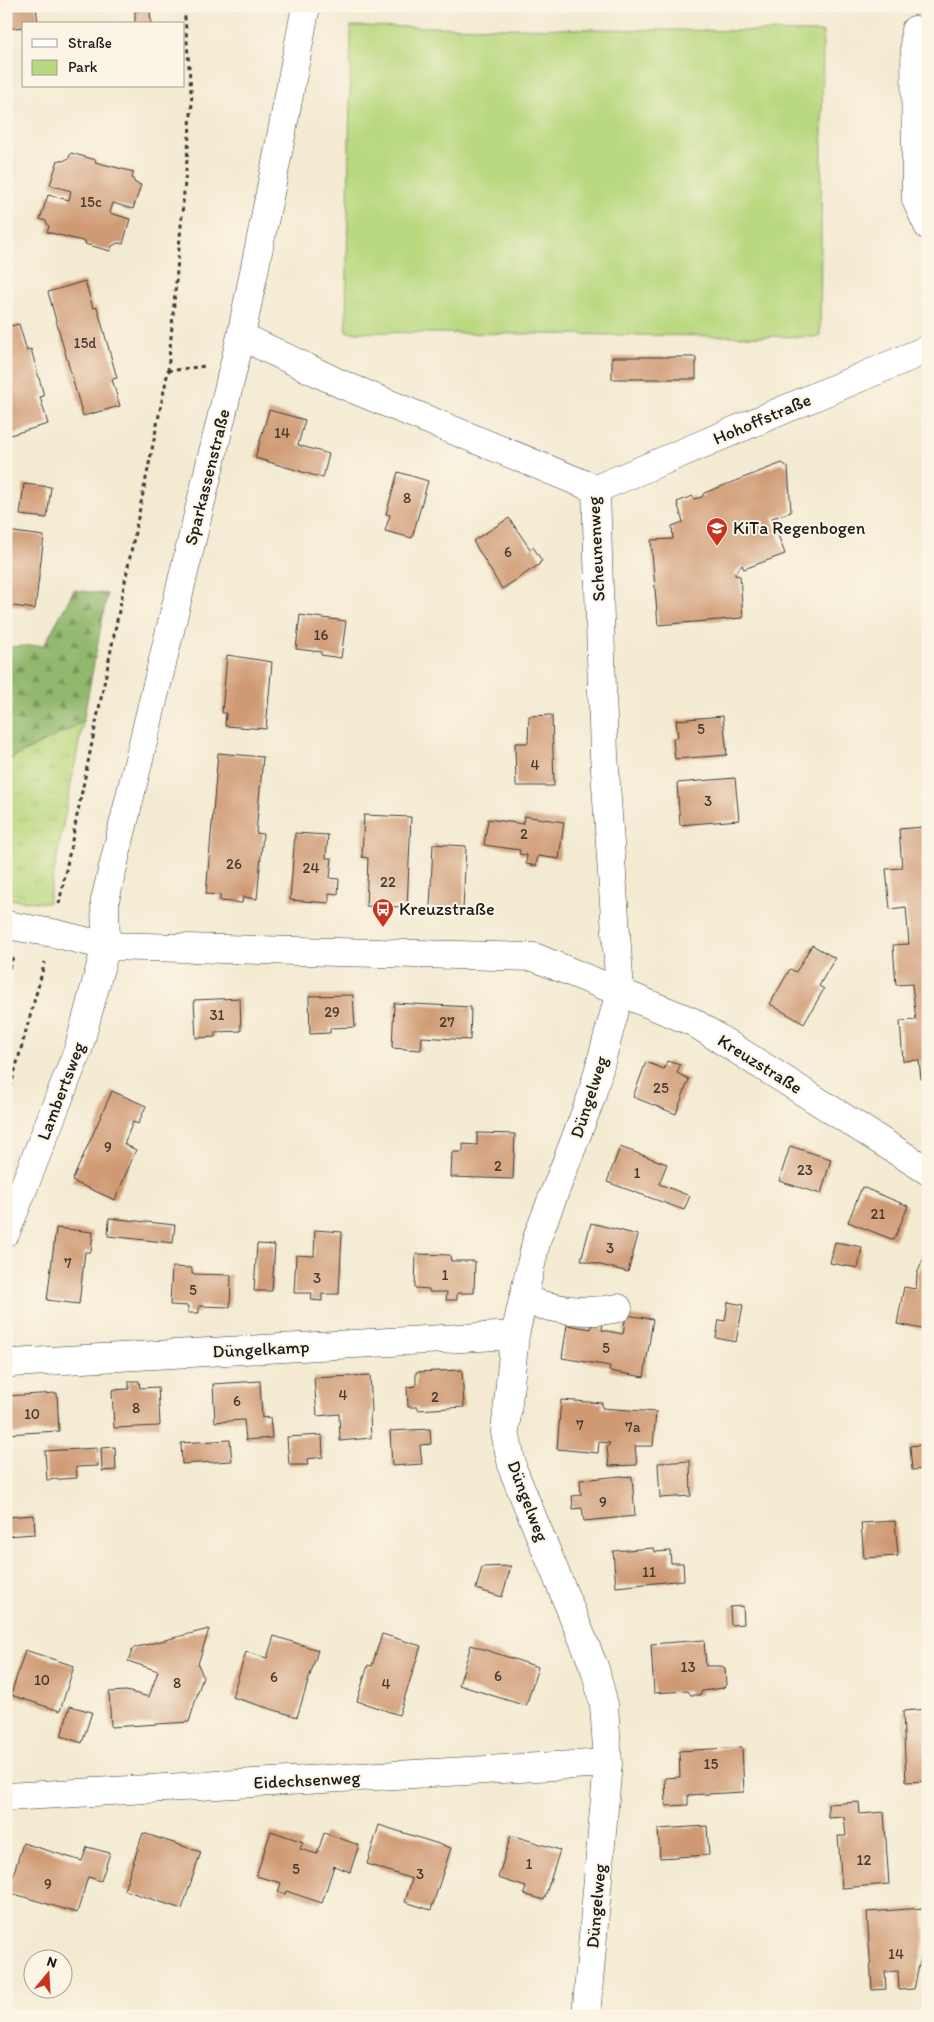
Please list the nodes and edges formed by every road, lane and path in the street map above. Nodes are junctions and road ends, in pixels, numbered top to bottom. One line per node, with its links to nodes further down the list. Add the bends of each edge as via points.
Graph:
1 (184, 6): 9 (path, via 192,103 168,370)
2 (306, 6): 5 (street, Sparkassenstraße)
3 (915, 30): 4 (street, via 916,200)
4 (928, 226)
5 (241, 336): 7 (street, Scheunenweg, via 341,384); 10 (street, Sparkassenstraße, via 105,900)
6 (928, 349): 7 (street, Hohoffstraße)
7 (596, 490): 11 (street, Scheunenweg, via 604,755)
8 (6, 926): 9 (street, Kreuzstraße)
9 (53, 933): 10 (street, Kreuzstraße); 12 (path)
10 (106, 946): 11 (street, Kreuzstraße, via 534,957); 14 (street, Lambertsweg, via 78,1050)
11 (620, 992): 13 (street, Kreuzstraße, via 693,1022); 15 (street, Düngelweg, via 591,1098 537,1238)
12 (6, 1103)
13 (928, 1171)
14 (6, 1232)
15 (523, 1300): 16 (street, via 575,1311); 17 (street, Düngelweg)
16 (618, 1308)
17 (515, 1335): 18 (street, Düngelkamp); 19 (street, Düngelweg, via 505,1432 514,1470 595,1669 604,1705)
18 (6, 1362)
19 (608, 1763): 20 (street, Eidechsenweg); 21 (street, Düngelweg)
20 (6, 1797)
21 (586, 2016)

